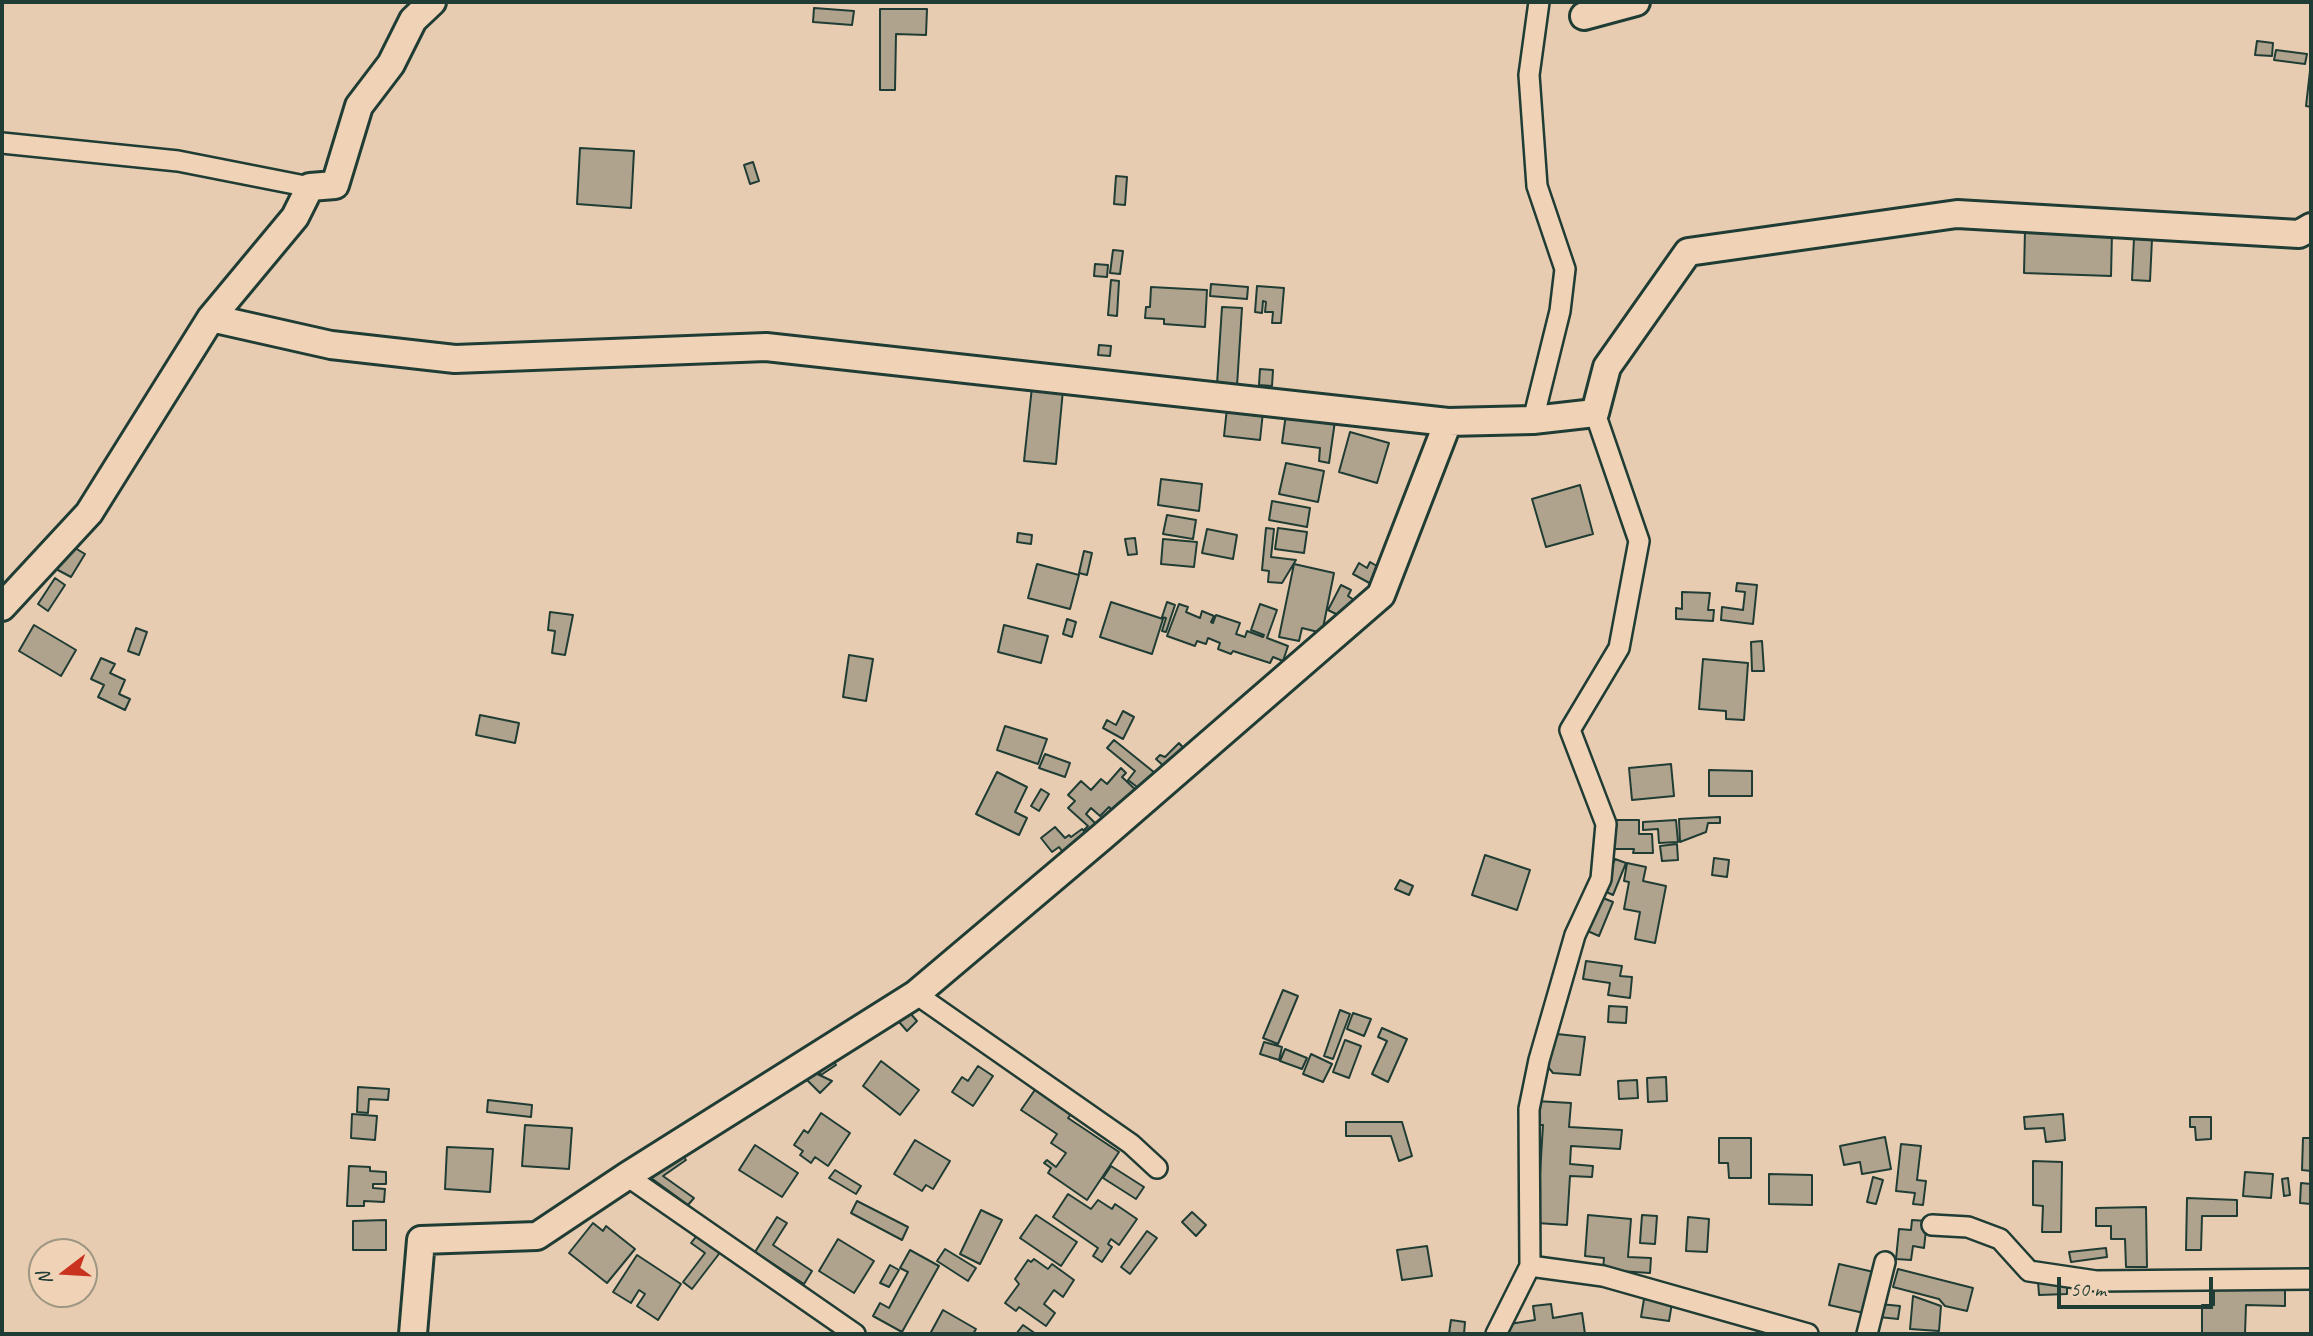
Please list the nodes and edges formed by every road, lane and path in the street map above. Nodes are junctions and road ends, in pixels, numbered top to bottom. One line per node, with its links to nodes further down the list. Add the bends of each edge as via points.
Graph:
1 (432, 2): 6 (street, via 413,20 391,64 359,106 335,185)
2 (1539, 2): 10 (street, via 1530,75 1536,186 1565,269)
3 (1636, 2): 4 (street)
4 (1584, 16)
5 (2, 143): 6 (street, via 178,161)
6 (310, 187): 8 (street, via 295,217)
7 (2311, 227): 9 (street, via 2299,234 1957,214 1688,252 1607,367)
8 (211, 318): 11 (street, via 331,345 455,359 766,347); 12 (street, via 89,513)
9 (1595, 413): 10 (street); 18 (street, via 1639,541 1619,648 1570,730 1606,824 1601,879 1575,935 1529,1109)
10 (1545, 418): 11 (street)
11 (1448, 422): 13 (street, via 1381,595)
12 (2, 607)
13 (916, 994): 14 (street, via 1131,1144); 15 (street)
14 (1157, 1168)
15 (627, 1176): 20 (street, via 537,1236 421,1240); 21 (street)
16 (1932, 1225): 19 (street, via 1968,1227 2000,1239 2029,1271 2096,1281)
17 (1885, 1262): 24 (street)
18 (1530, 1266): 22 (street); 23 (street, via 1603,1276)
19 (2311, 1279)
20 (413, 1334)
21 (855, 1334)
22 (1496, 1334)
23 (1808, 1334)
24 (1867, 1334)

